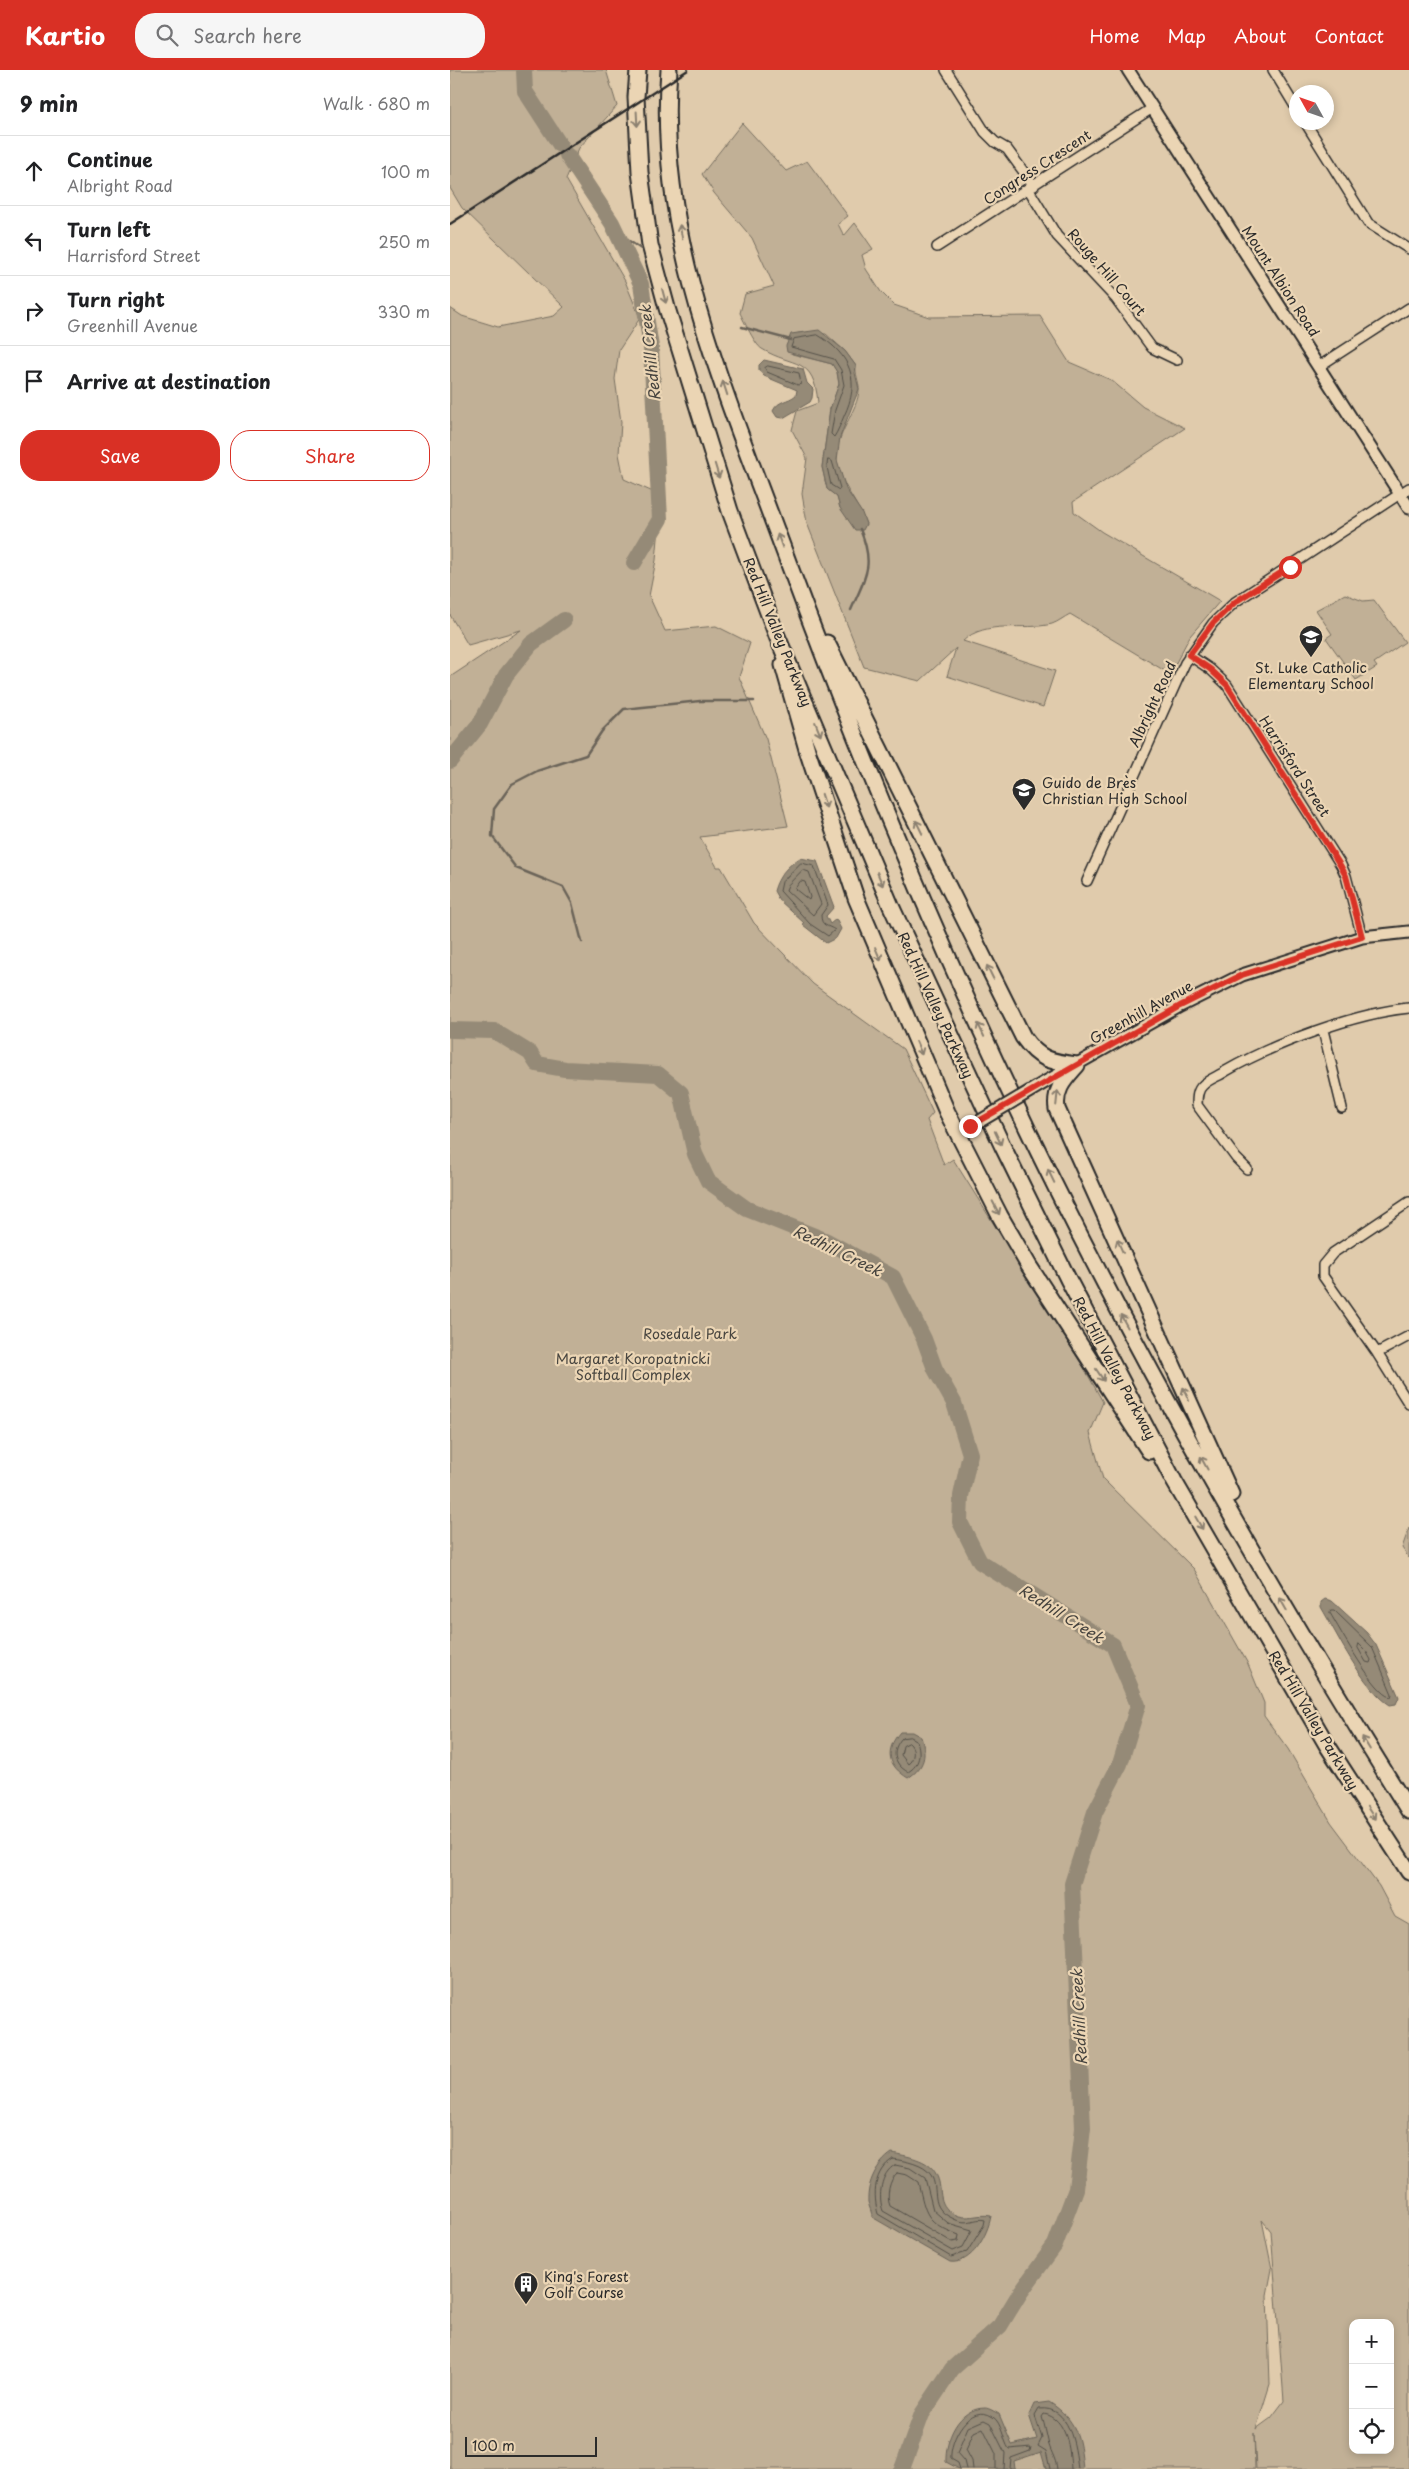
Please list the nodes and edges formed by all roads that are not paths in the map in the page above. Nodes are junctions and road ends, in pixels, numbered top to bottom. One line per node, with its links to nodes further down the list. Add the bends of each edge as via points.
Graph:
1 (638, 70): 18 (highway, Red Hill Valley Parkway, one-way to 18, via 636,98 640,172 650,245 730,511)
2 (669, 70): 17 (highway, one-way to 2, via 731,406 685,254 668,155 666,111)
3 (946, 70): 9 (street, Rouge Hill Court, via 985,132 1014,157)
4 (1128, 70): 7 (street, Mount Albion Road)
5 (1273, 70): 6 (street)
6 (1289, 96)
7 (1152, 109): 9 (street, Congress Crescent); 14 (street, Mount Albion Road)
8 (1310, 130): 11 (street, via 1368,223)
9 (1031, 188): 10 (street, Congress Crescent); 13 (street, Rouge Hill Court, via 1057,236 1116,298 1152,348)
10 (937, 247)
11 (1409, 249)
12 (1409, 308): 14 (street)
13 (1177, 360)
14 (1318, 367): 15 (street, Mount Albion Road)
15 (1404, 491): 16 (street, Mount Albion Road); 19 (street, Albright Road, via 1235,602 1213,623)
16 (1409, 508)
17 (797, 586): 25 (highway, one-way to 17, via 1053,1063 1023,1037 856,698); 34 (highway, one-way to 17, via 1123,1320 1028,1130 902,854)
18 (777, 636): 27 (highway, one-way to 27, via 787,682 856,898 878,953); 33 (highway, Red Hill Valley Parkway, one-way to 33, via 945,1026 1068,1279)
19 (1189, 655): 20 (street, Albright Road); 22 (street, Harrisford Street, via 1227,685 1325,838 1346,876)
20 (1087, 881)
21 (1409, 932): 22 (street, Greenhill Avenue)
22 (1362, 937): 25 (street, Greenhill Avenue, via 1242,975)
23 (1409, 1008): 24 (street)
24 (1323, 1030): 26 (street); 28 (street, via 1252,1057 1202,1085 1196,1096 1198,1106 1236,1158)
25 (1076, 1064): 27 (street, Greenhill Avenue, bridge); 34 (highway, one-way to 25, via 1254,1539 1232,1498 1057,1109 1055,1098 1059,1086)
26 (1342, 1108)
27 (964, 1130): 33 (highway, one-way to 33, via 1000,1216 1029,1266 1147,1448)
28 (1248, 1169)
29 (1409, 1202): 31 (street, via 1333,1253 1323,1265 1323,1276)
30 (1409, 1336): 31 (street)
31 (1377, 1353): 32 (street)
32 (1409, 1404)
33 (1174, 1481): 36 (highway, Red Hill Valley Parkway, one-way to 36, via 1327,1745)
34 (1262, 1567): 35 (highway, one-way to 34)
35 (1409, 1811)
36 (1409, 1872)

